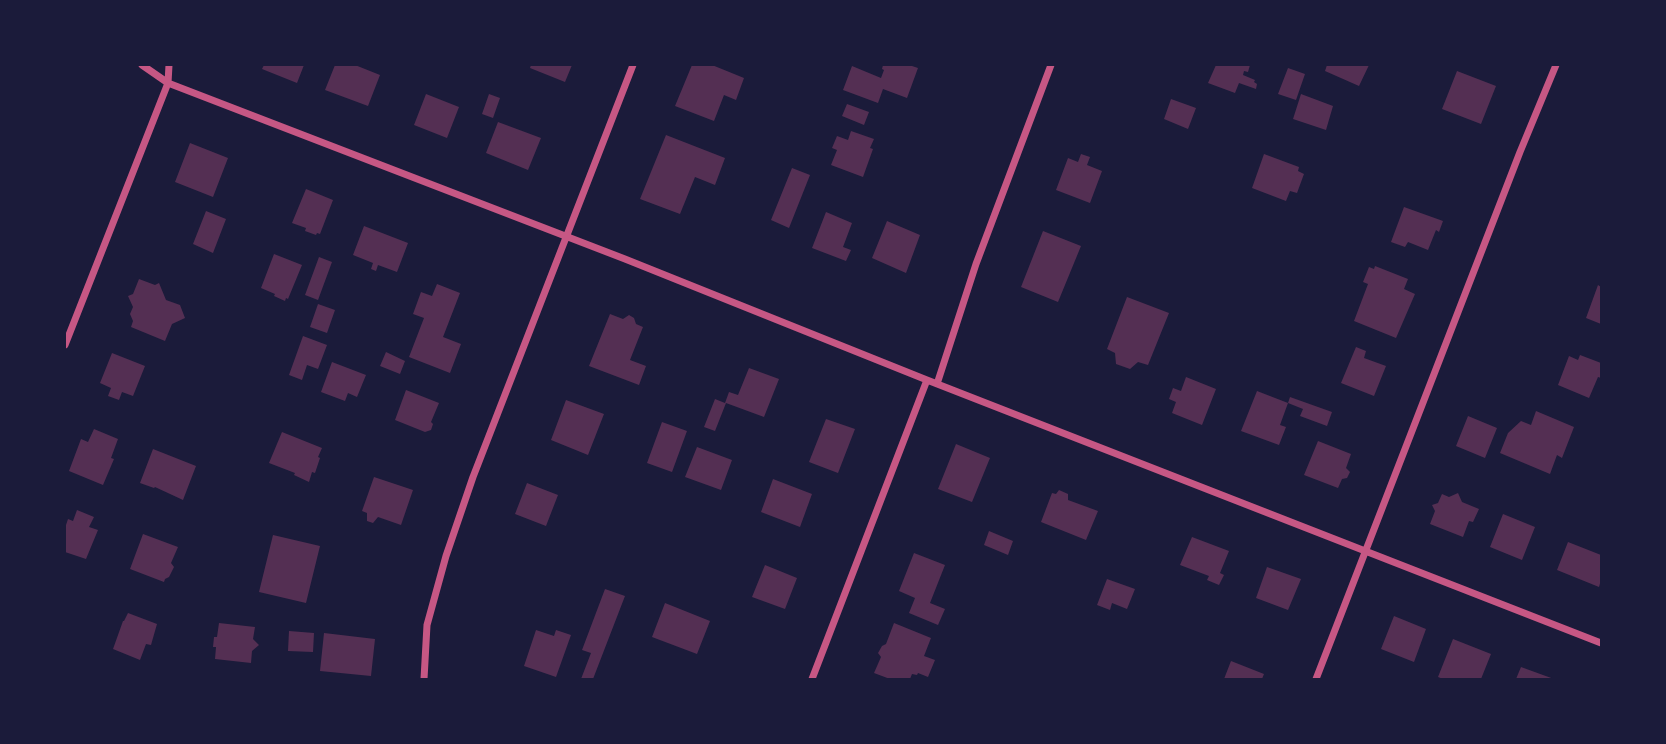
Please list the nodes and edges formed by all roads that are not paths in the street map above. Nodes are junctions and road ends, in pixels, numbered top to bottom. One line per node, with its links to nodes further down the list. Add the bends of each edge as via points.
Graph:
1 (142, 65): 6 (street)
2 (169, 65): 6 (street)
3 (633, 65): 7 (street)
4 (1051, 65): 10 (street, via 976,264)
5 (1556, 65): 11 (street)
6 (168, 83): 7 (street); 8 (street)
7 (565, 236): 9 (street); 13 (street, via 446,556 427,625)
8 (65, 345)
9 (927, 380): 10 (street); 14 (street)
10 (937, 384): 11 (street)
11 (1366, 551): 12 (street); 15 (street)
12 (1601, 643)
13 (424, 679)
14 (812, 679)
15 (1316, 679)

